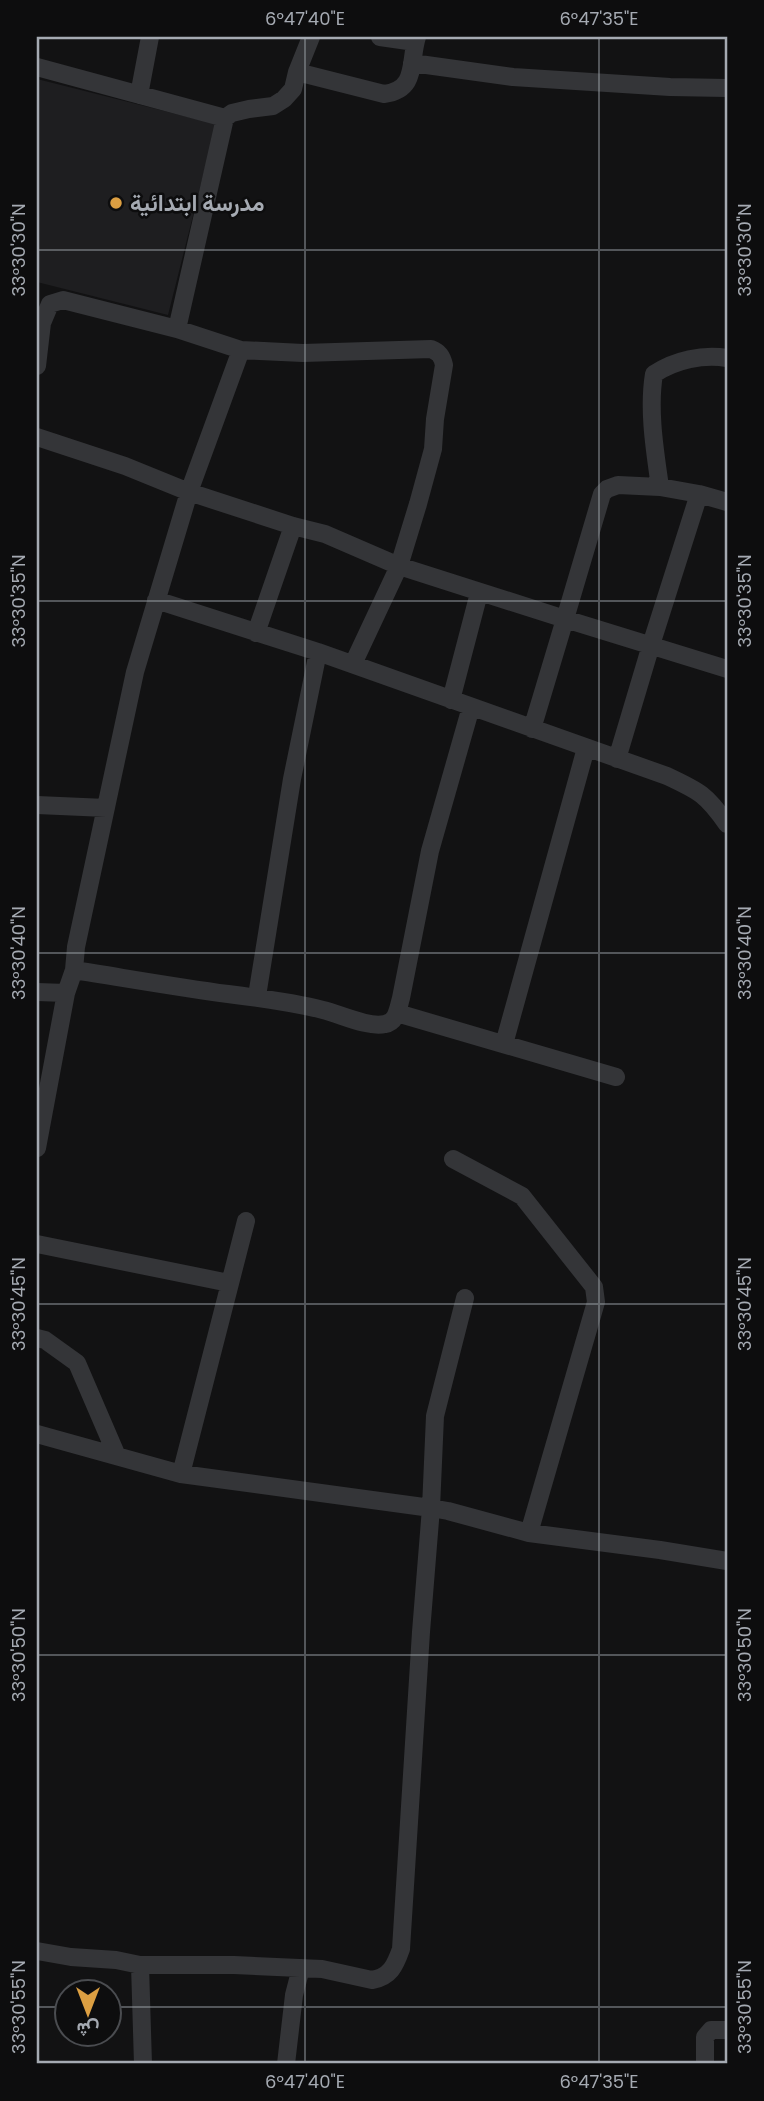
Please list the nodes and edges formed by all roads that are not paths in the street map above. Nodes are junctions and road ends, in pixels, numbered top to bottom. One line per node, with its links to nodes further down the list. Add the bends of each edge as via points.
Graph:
1 (150, 37): 9 (street)
2 (311, 37): 7 (street)
3 (380, 37): 4 (street)
4 (416, 39): 5 (street)
5 (412, 63): 7 (street, via 401,90 384,94); 8 (street, via 513,77)
6 (37, 67): 9 (street)
7 (297, 72): 10 (street, via 285,99)
8 (727, 88)
9 (139, 95): 10 (street)
10 (225, 118): 11 (street)
11 (177, 328): 12 (street); 14 (street, via 58,300 45,312)
12 (241, 350): 17 (street); 21 (street, via 431,349 442,357 433,449)
13 (727, 358): 16 (street, via 687,360 654,374)
14 (37, 366)
15 (37, 437): 17 (street)
16 (660, 487): 18 (street); 24 (street, via 618,485 602,494)
17 (189, 492): 20 (street); 23 (street)
18 (699, 494): 19 (street); 26 (street)
19 (727, 502)
20 (293, 526): 21 (street, via 325,534); 25 (street)
21 (399, 566): 22 (street); 28 (street)
22 (479, 593): 24 (street); 30 (street)
23 (156, 600): 25 (street); 36 (street, via 135,672)
24 (565, 618): 26 (street); 32 (street)
25 (256, 633): 27 (street)
26 (650, 645): 29 (street); 34 (street)
27 (318, 652): 28 (street); 41 (street)
28 (353, 664): 30 (street)
29 (727, 669)
30 (451, 700): 31 (street)
31 (471, 707): 32 (street); 42 (street, via 430,851)
32 (532, 729): 33 (street)
33 (586, 748): 34 (street); 43 (street)
34 (617, 759): 37 (street, via 703,794)
35 (37, 805): 36 (street)
36 (106, 808): 38 (street)
37 (727, 824)
38 (74, 970): 40 (street); 41 (street)
39 (37, 992): 40 (street)
40 (66, 993): 45 (street)
41 (257, 996): 42 (street, via 369,1024 385,1025)
42 (397, 1013): 43 (street)
43 (504, 1044): 44 (street)
44 (616, 1077)
45 (37, 1148)
46 (453, 1159): 56 (street, via 522,1196 594,1287 596,1302)
47 (246, 1221): 49 (street)
48 (37, 1244): 49 (street)
49 (229, 1283): 54 (street)
50 (465, 1298): 55 (street, via 435,1416)
51 (37, 1338): 53 (street, via 77,1363)
52 (37, 1434): 53 (street)
53 (117, 1457): 54 (street)
54 (181, 1474): 55 (street)
55 (431, 1508): 56 (street); 60 (street, via 401,1949 391,1971 372,1980)
56 (529, 1533): 57 (street)
57 (727, 1562)
58 (37, 1951): 59 (street)
59 (140, 1965): 60 (street); 62 (street)
60 (301, 1968): 63 (street)
61 (727, 2030): 64 (street, via 711,2030 705,2037)
62 (143, 2064)
63 (286, 2064)
64 (705, 2064)

